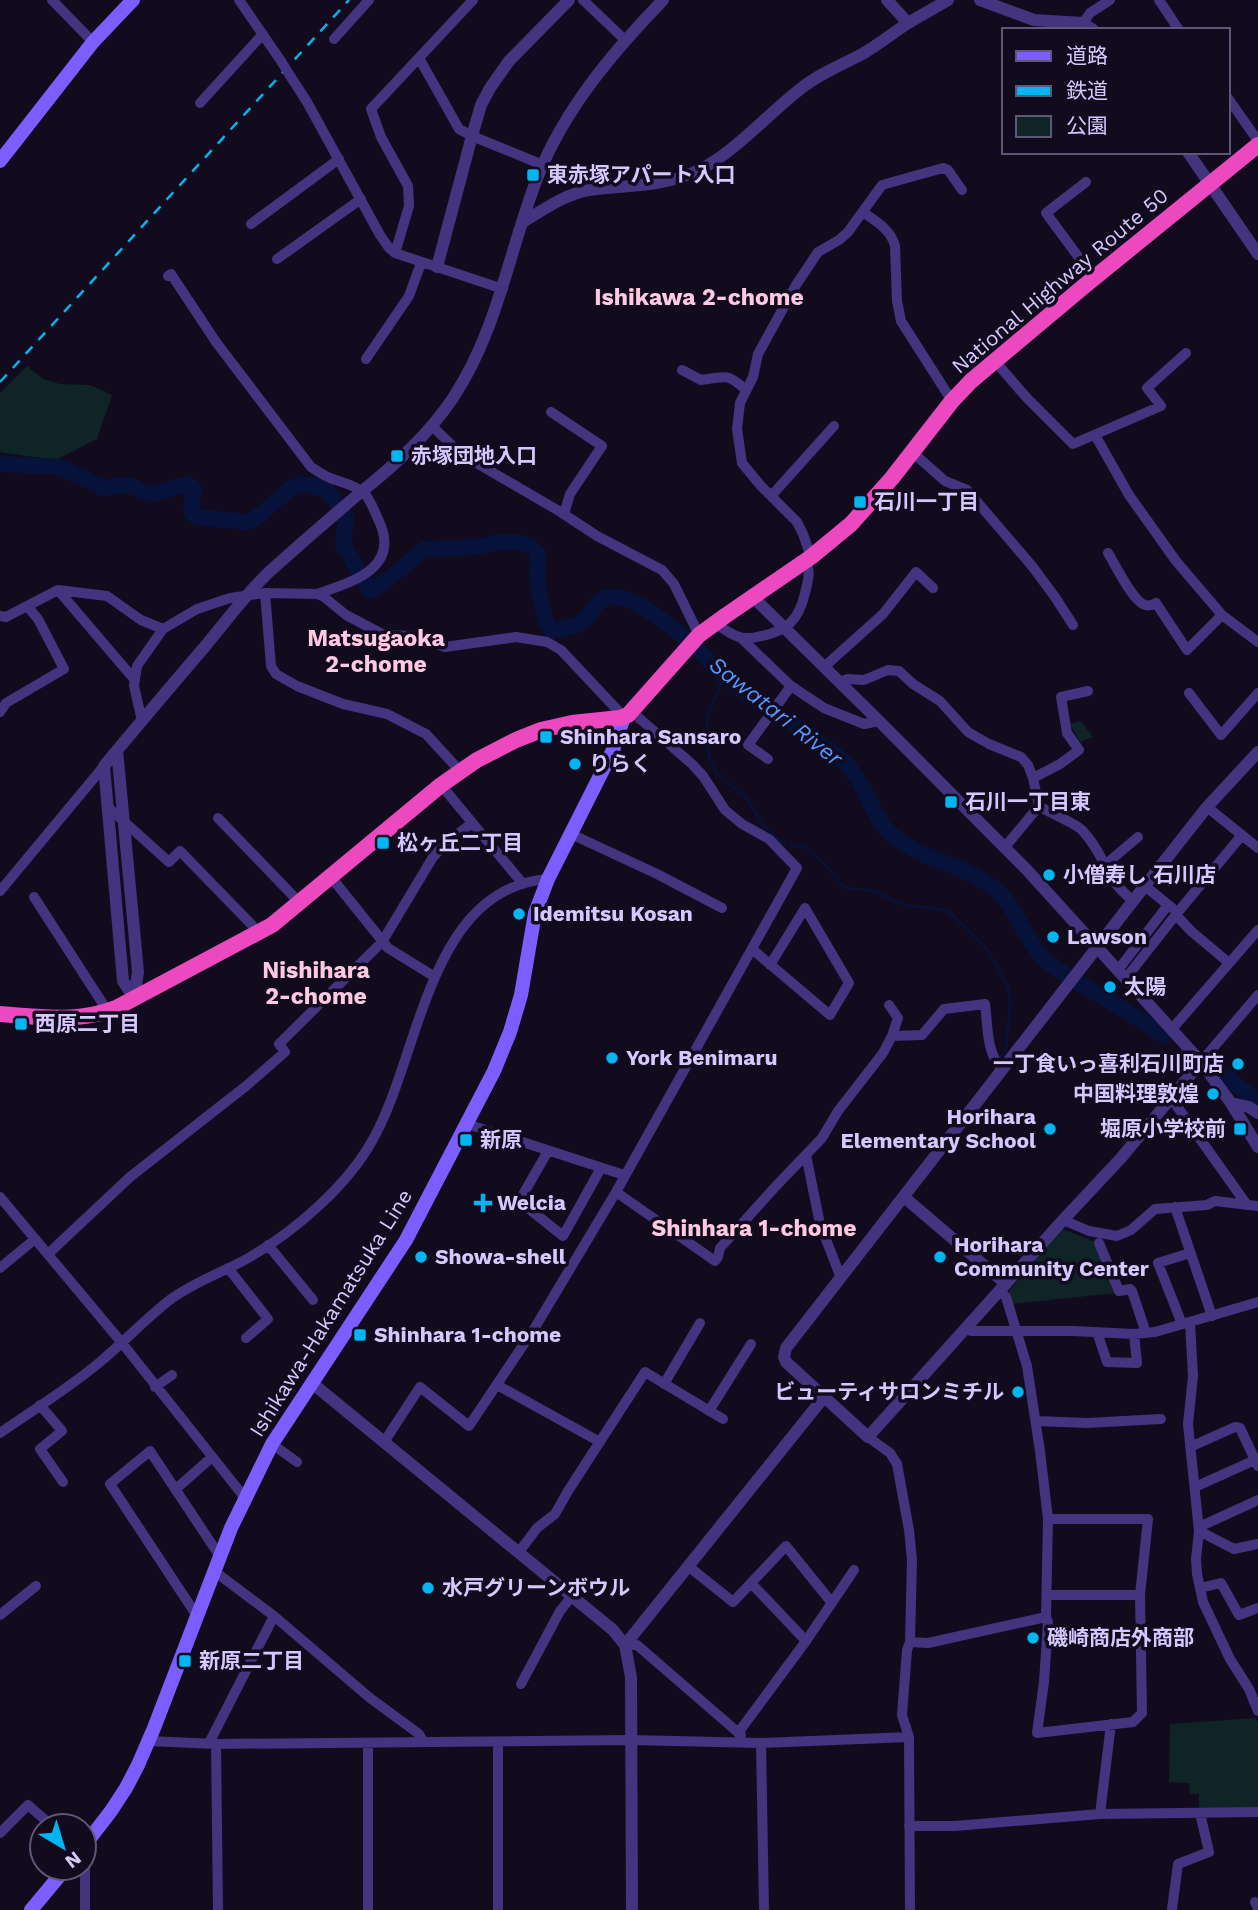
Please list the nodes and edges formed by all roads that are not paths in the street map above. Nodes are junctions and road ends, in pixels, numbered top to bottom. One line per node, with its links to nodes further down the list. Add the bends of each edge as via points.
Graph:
1 (52, 0): 20 (street)
2 (239, 0): 17 (street)
3 (369, 0): 18 (street)
4 (473, 0): 21 (street)
5 (569, 0): 24 (street, via 498,75 481,105)
6 (583, 0): 19 (street)
7 (663, 0): 19 (street)
8 (887, 0): 14 (street)
9 (948, 0): 14 (street)
10 (980, 0): 15 (street, via 1034,20)
11 (1110, 0): 15 (street, via 1090,13)
12 (1159, 0): 16 (street)
13 (128, 1): 20 (main road)
14 (908, 23): 35 (street, via 800,89 699,170 670,181 571,195)
15 (1088, 26)
16 (1178, 28)
17 (263, 34): 23 (street); 27 (street, bridge)
18 (334, 39)
19 (625, 40): 29 (street, via 567,119)
20 (93, 42): 28 (main road)
21 (419, 58): 24 (street, via 454,124); 37 (street, via 371,110 408,186 409,206)
22 (1230, 101): 25 (street)
23 (200, 103)
24 (472, 136): 29 (street); 41 (street)
25 (1258, 143): 31 (highway, National Highway Route 50)
26 (1189, 154): 31 (street)
27 (339, 159): 33 (street); 36 (street)
28 (0, 161)
29 (543, 165): 35 (street)
30 (1086, 182): 43 (street, via 1046,213)
31 (1209, 184): 38 (street); 43 (highway, National Highway Route 50)
32 (962, 190): 34 (street, via 943,167 882,185)
33 (361, 200): 37 (street, via 384,243); 39 (street)
34 (864, 213): 49 (street, via 839,240 818,252 796,285 758,354); 50 (street, via 893,238 901,321)
35 (523, 222): 44 (street)
36 (251, 223)
37 (396, 253): 40 (street)
38 (1258, 254)
39 (277, 259)
40 (421, 262): 41 (street); 46 (street, via 409,296)
41 (437, 267): 44 (street)
42 (169, 276): 56 (street, via 172,274 216,342 311,467)
43 (1094, 278): 47 (highway, National Highway Route 50)
44 (502, 289): 52 (street, via 474,362)
45 (1185, 354): 54 (street, via 1147,388 1161,406)
46 (366, 359)
47 (994, 360): 50 (highway, National Highway Route 50); 54 (street, via 1068,441 1076,444)
48 (682, 370): 49 (street, via 701,380 732,378)
49 (746, 390): 57 (street, via 737,417 742,463)
50 (952, 401): 55 (highway, National Highway Route 50)
51 (551, 412): 58 (street, via 602,446 570,494)
52 (432, 426): 56 (street); 58 (street, via 461,454)
53 (834, 426): 57 (street)
54 (1095, 435): 68 (street, via 1129,495)
55 (912, 452): 60 (highway, National Highway Route 50, via 860,516); 71 (street, via 945,481 967,490 1032,566)
56 (363, 491): 64 (street, via 381,526 382,558 367,573); 65 (street)
57 (772, 495): 60 (street, via 797,522)
58 (564, 514): 74 (street, via 669,576)
59 (1108, 553): 68 (street, via 1135,597 1149,606 1156,603 1187,650)
60 (809, 559): 66 (highway, National Highway Route 50); 73 (street, via 803,601)
61 (933, 588): 77 (street, via 916,572 883,614)
62 (58, 590): 67 (street); 72 (street, via 107,596); 78 (street)
63 (265, 593): 64 (street); 65 (street); 92 (street, via 271,666 276,674 343,704 387,714 426,734)
64 (317, 594): 85 (street, via 384,635 417,636 445,647 516,637 547,642)
65 (248, 595): 72 (street, via 197,609); 86 (street)
66 (753, 597): 70 (highway, National Highway Route 50); 73 (street)
67 (27, 606): 69 (street); 84 (street, via 64,669 6,703)
68 (1222, 615): 76 (street)
69 (0, 616)
70 (715, 623): 74 (highway, National Highway Route 50); 75 (street)
71 (1073, 625)
72 (163, 629): 78 (street, via 137,666)
73 (785, 629): 75 (street); 77 (street)
74 (699, 635): 85 (highway, National Highway Route 50)
75 (740, 637): 80 (street)
76 (1258, 642)
77 (824, 667): 79 (street)
78 (134, 679): 86 (street)
79 (840, 682): 87 (street); 93 (street, via 899,671 940,701 968,732 1021,757)
80 (791, 686): 87 (street, via 824,708 864,724); 90 (street, via 748,745)
81 (1088, 691): 93 (street, via 1061,698 1067,733 1079,750)
82 (1258, 693): 83 (street, via 1221,735)
83 (1189, 694)
84 (0, 712)
85 (628, 715): 92 (highway, via 541,730); 101 (main road, Ishikawa-Hakamatsuka Line); 122 (street, via 692,764 725,810 769,839 797,868)
86 (142, 721): 88 (street)
87 (880, 721): 104 (street)
88 (117, 750): 91 (street); 99 (street)
89 (1258, 751): 96 (street)
90 (768, 759)
91 (104, 766): 111 (street); 128 (street, via 123,981)
92 (460, 771): 94 (highway)
93 (1033, 778): 95 (street)
94 (441, 785): 100 (street); 107 (highway)
95 (1039, 806): 104 (street); 106 (street, via 1083,831)
96 (1208, 807): 102 (street); 110 (street)
97 (109, 808): 99 (street)
98 (218, 818): 114 (street)
99 (124, 822): 119 (street, via 169,862 180,851); 128 (street, via 138,972)
100 (472, 823): 109 (street); 120 (street, via 433,857)
101 (571, 834): 108 (main road, Ishikawa-Hakamatsuka Line); 116 (street)
102 (1242, 835): 105 (street); 117 (street)
103 (1138, 837): 106 (street)
104 (1005, 846): 121 (street)
105 (1258, 848)
106 (1106, 864): 113 (street, via 1118,887)
107 (331, 877): 114 (highway); 120 (street)
108 (548, 879): 109 (street); 139 (main road, Ishikawa-Hakamatsuka Line, via 535,912 510,1032)
109 (523, 884): 126 (street, via 472,916)
110 (1145, 886): 113 (street); 115 (street)
111 (0, 891)
112 (34, 897): 130 (street)
113 (1133, 901): 121 (street)
114 (300, 903): 119 (highway)
115 (1168, 905): 117 (street); 125 (street)
116 (722, 908)
117 (1177, 913): 123 (street); 125 (street)
118 (1258, 930): 123 (street)
119 (257, 934): 128 (highway)
120 (382, 942): 126 (street); 155 (street, via 279,1044 285,1052 130,1177)
121 (1098, 947): 125 (street); 135 (street)
122 (752, 950): 124 (street); 144 (street)
123 (1229, 963): 132 (street)
124 (771, 965): 124 (street, via 830,1015 849,983 805,908)
125 (1122, 974): 132 (street)
126 (435, 976): 153 (street, via 386,1114 369,1146 329,1196)
127 (1258, 995): 134 (street)
128 (134, 998): 130 (highway)
129 (889, 1005): 133 (street, via 898,1018)
130 (105, 1012): 131 (highway, via 79,1018)
131 (0, 1014)
132 (1172, 1029): 134 (street)
133 (892, 1036): 135 (street, via 922,1035 944,1009 985,1004 991,1050); 142 (street)
134 (1201, 1062): 136 (street); 137 (street)
135 (1003, 1069): 147 (street)
136 (1171, 1098): 148 (street); 150 (street)
137 (1231, 1103): 138 (street); 140 (street)
138 (1258, 1113)
139 (467, 1124): 141 (street); 174 (main road, Ishikawa-Hakamatsuka Line, via 406,1240)
140 (1258, 1147)
141 (548, 1150): 143 (street); 143 (street, via 521,1198 562,1236)
142 (806, 1155): 145 (street, via 720,1248 715,1261); 158 (street, via 820,1224)
143 (601, 1168): 144 (street)
144 (624, 1175): 145 (street)
145 (616, 1192): 176 (street)
146 (0, 1197): 151 (street)
147 (904, 1197): 158 (street); 159 (street)
148 (1253, 1205): 149 (street, via 1215,1200 1207,1205)
149 (1175, 1207): 150 (street, via 1155,1209 1116,1236); 154 (street)
150 (1063, 1220): 159 (street)
151 (35, 1239): 155 (street); 156 (street)
152 (1099, 1243): 168 (street, via 1119,1291 1132,1291)
153 (268, 1245): 157 (street); 160 (street)
154 (1190, 1253): 162 (street); 164 (street, via 1158,1264)
155 (48, 1254): 171 (street)
156 (0, 1268)
157 (228, 1268): 170 (street, via 268,1319); 171 (street, via 173,1298)
158 (841, 1278): 178 (street, via 784,1353 786,1362)
159 (1002, 1287): 165 (street); 166 (street)
160 (313, 1300)
161 (1258, 1302): 162 (street)
162 (1212, 1316): 164 (street)
163 (700, 1323): 175 (street)
164 (1186, 1323): 168 (street); 189 (street, via 1192,1376)
165 (966, 1328): 166 (street); 185 (street)
166 (1016, 1332): 167 (street); 183 (street)
167 (1097, 1332): 169 (street); 169 (street, via 1107,1362 1138,1363)
168 (1146, 1333): 169 (street)
169 (1134, 1334)
170 (246, 1338)
171 (122, 1343): 177 (street); 179 (street)
172 (751, 1344): 180 (street)
173 (172, 1374): 177 (street)
174 (312, 1383): 186 (street); 188 (main road, Ishikawa-Hakamatsuka Line)
175 (664, 1384): 180 (street); 187 (street, via 645,1372)
176 (497, 1385): 186 (street, via 469,1426 420,1387); 187 (street)
177 (155, 1387): 190 (street)
178 (824, 1397): 185 (street); 203 (street)
179 (40, 1405): 184 (street); 193 (street, via 62,1432 40,1449)
180 (709, 1411): 181 (street)
181 (723, 1419)
182 (1161, 1419): 183 (street)
183 (1036, 1421): 198 (street)
184 (0, 1433)
185 (869, 1437): 219 (street, via 897,1464 912,1560)
186 (384, 1442): 201 (street)
187 (600, 1443): 201 (street, via 555,1514)
188 (272, 1444): 191 (street); 196 (main road, Ishikawa-Hakamatsuka Line)
189 (1190, 1447): 192 (street, via 1240,1428); 194 (street)
190 (212, 1457): 195 (street); 196 (street)
191 (297, 1462)
192 (1257, 1463): 194 (street)
193 (63, 1482)
194 (1195, 1487): 199 (street)
195 (176, 1489): 202 (street); 215 (street, via 150,1451 110,1484)
196 (245, 1498): 202 (main road, Ishikawa-Hakamatsuka Line)
197 (1258, 1500): 199 (street)
198 (1048, 1519): 210 (street); 211 (street, via 1148,1519)
199 (1199, 1529): 200 (street, via 1234,1549); 208 (street, via 1196,1559)
200 (1258, 1544)
201 (519, 1552): 209 (street)
202 (219, 1555): 205 (main road, Ishikawa-Hakamatsuka Line)
203 (688, 1566): 206 (street, via 733,1602); 220 (street)
204 (854, 1570): 212 (street)
205 (214, 1571): 215 (main road, Ishikawa-Hakamatsuka Line); 216 (street)
206 (751, 1583): 212 (street, via 786,1546); 218 (street)
207 (36, 1586): 214 (street)
208 (1200, 1588): 213 (street, via 1222,1583 1238,1615); 222 (street)
209 (572, 1595): 220 (street); 221 (street)
210 (1047, 1595): 211 (street); 217 (street)
211 (1140, 1595): 223 (street, via 1142,1713 1133,1722)
212 (832, 1602): 218 (street)
213 (1258, 1608)
214 (0, 1615)
215 (197, 1616): 227 (main road, Ishikawa-Hakamatsuka Line)
216 (274, 1616): 228 (street); 230 (street)
217 (1046, 1617): 219 (street, via 928,1643); 223 (street, via 1037,1734)
218 (806, 1641): 224 (street)
219 (910, 1642): 225 (street, via 902,1715)
220 (625, 1645): 224 (street, via 636,1645); 226 (street, via 631,1677)
221 (521, 1684)
222 (1258, 1711)
223 (1111, 1724): 237 (street)
224 (738, 1733): 232 (street)
225 (909, 1738): 233 (street); 238 (street)
226 (631, 1740): 229 (street); 232 (street); 249 (street)
227 (148, 1741): 230 (street); 239 (main road, Ishikawa-Hakamatsuka Line, via 126,1788)
228 (423, 1741): 229 (street); 231 (street)
229 (498, 1742): 248 (street)
230 (213, 1743): 231 (street); 246 (street)
231 (368, 1743): 247 (street)
232 (749, 1743): 233 (street)
233 (761, 1743): 250 (street)
234 (36, 1812): 240 (street, via 28,1805)
235 (1258, 1812): 236 (street)
236 (1200, 1813): 237 (street); 243 (street, via 1209,1852 1178,1864)
237 (1100, 1814): 238 (street)
238 (909, 1826): 251 (street)
239 (98, 1828)
240 (0, 1833)
241 (54, 1882): 244 (main road)
242 (85, 1882): 245 (street)
243 (1172, 1909)
244 (31, 1910)
245 (85, 1910)
246 (218, 1910)
247 (368, 1910)
248 (498, 1910)
249 (632, 1910)
250 (764, 1910)
251 (910, 1910)

